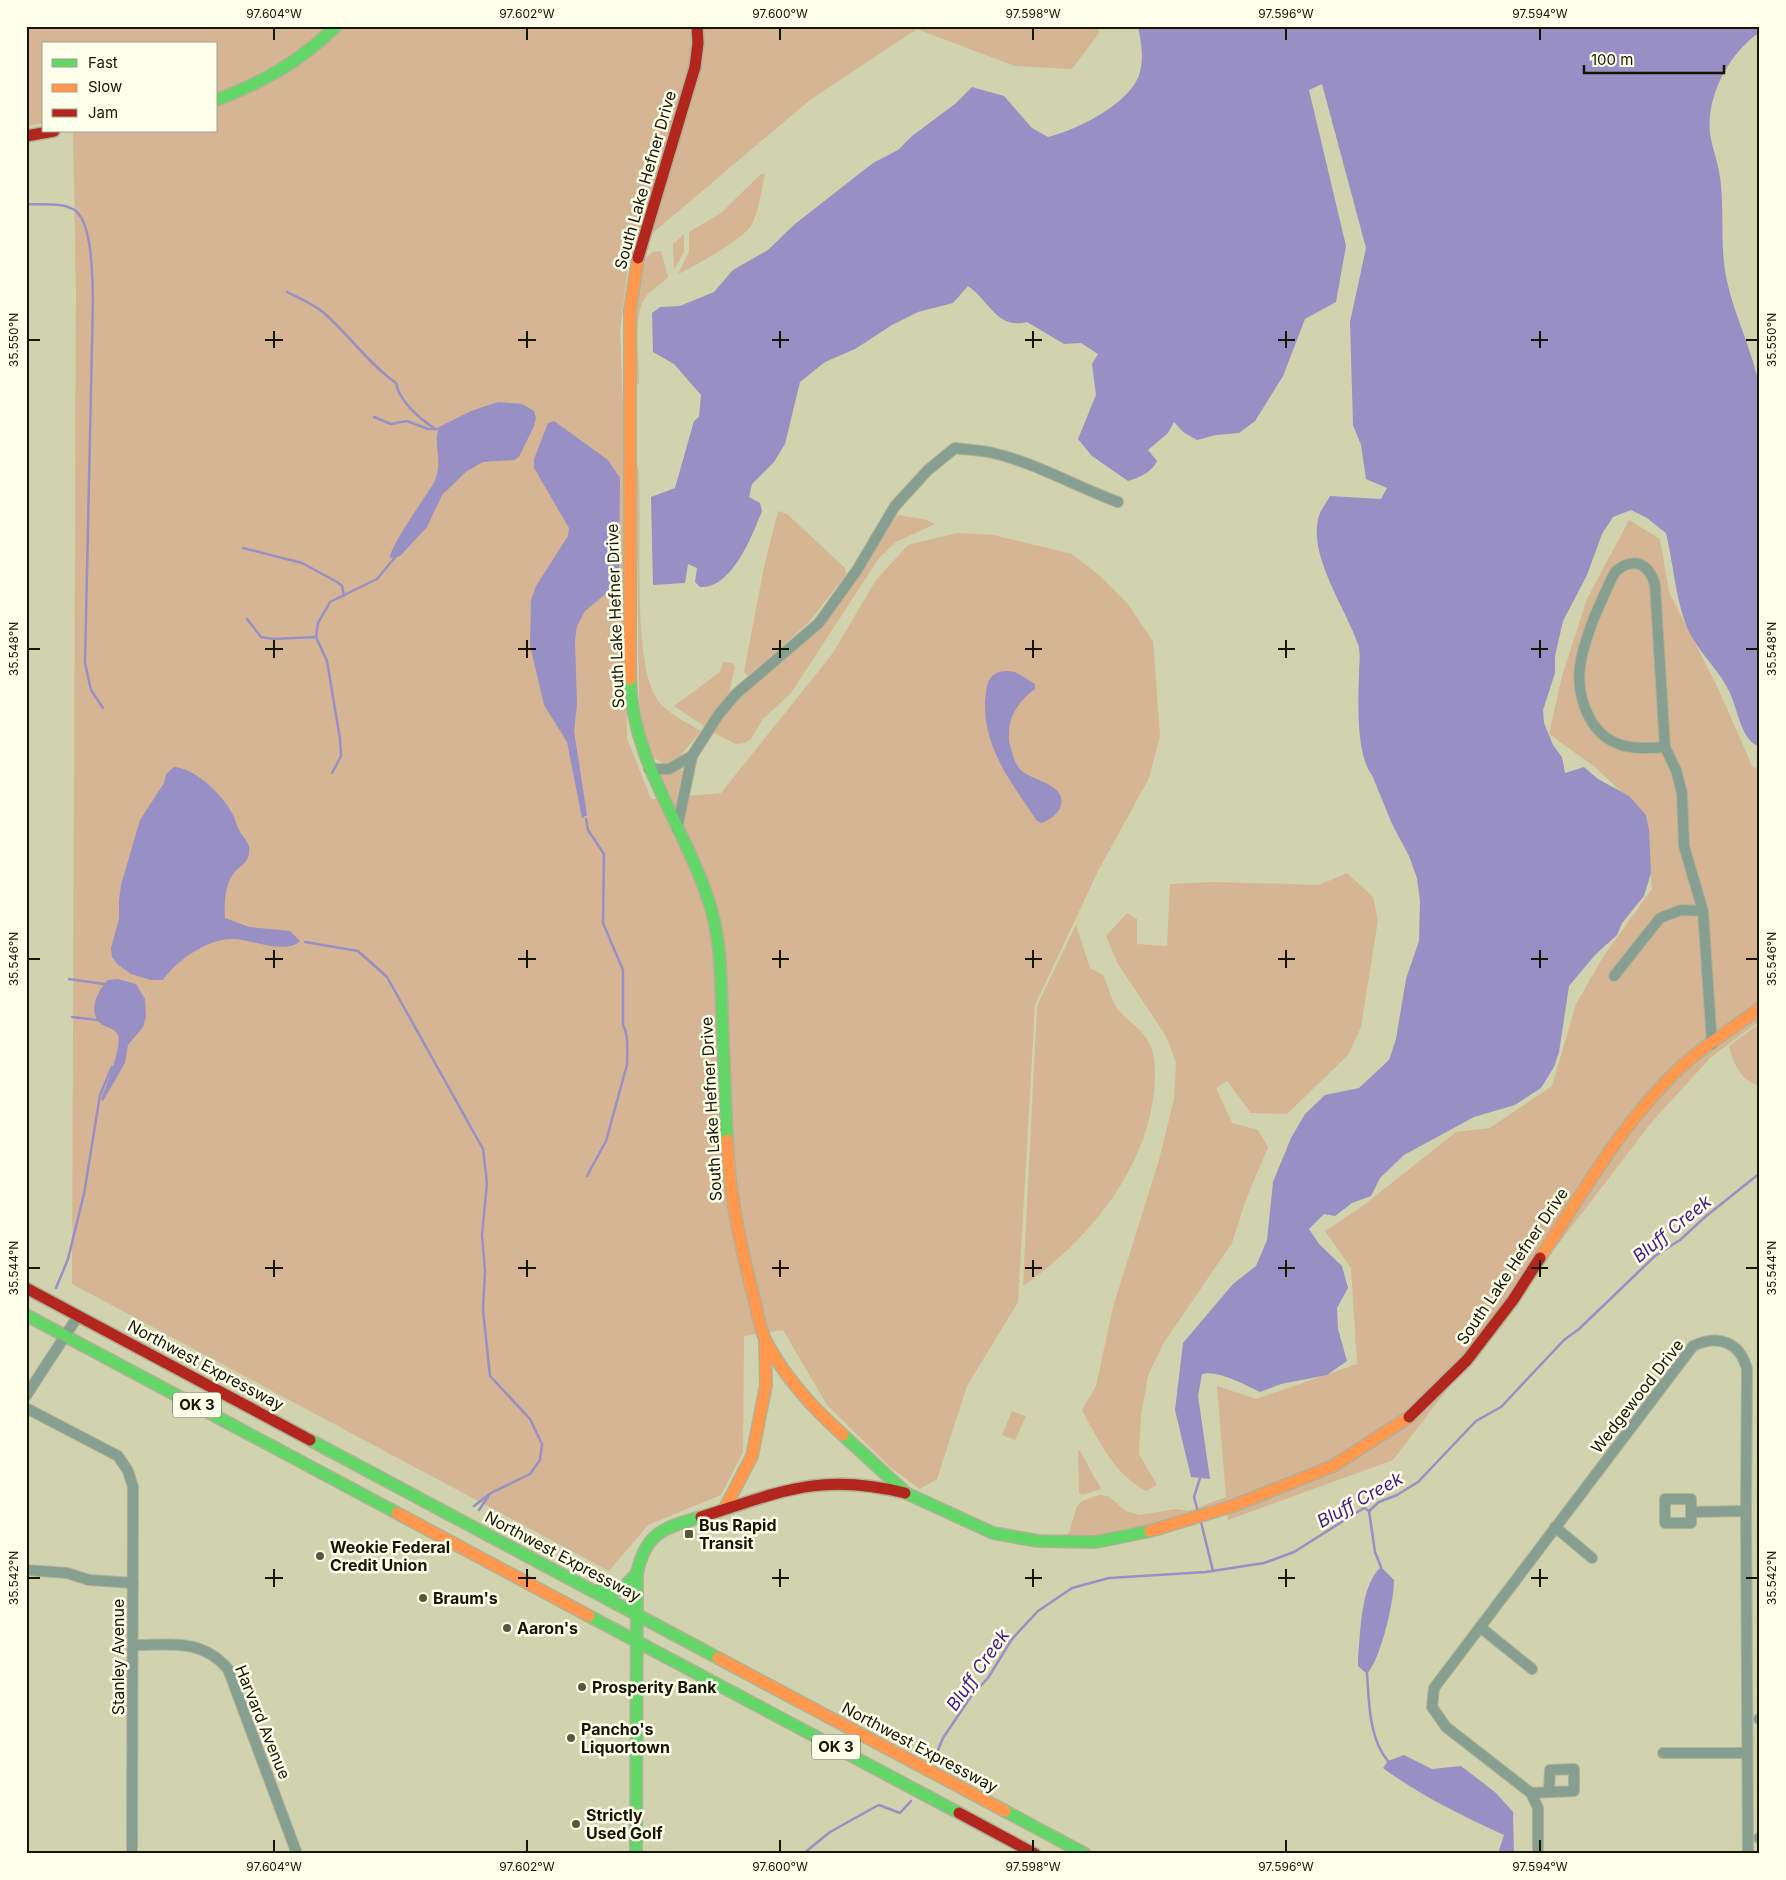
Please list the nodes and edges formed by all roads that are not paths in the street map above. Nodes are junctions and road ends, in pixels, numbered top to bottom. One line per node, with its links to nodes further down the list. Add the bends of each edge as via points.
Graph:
1 (336, 26): 3 (main road, via 290,67 250,89)
2 (697, 26): 9 (main road, South Lake Hefner Drive, via 695,67 639,249 630,310 630,682 637,734)
3 (218, 99)
4 (48, 132): 5 (main road)
5 (26, 136)
6 (1118, 502): 8 (street, via 1027,464 992,453 955,448 928,470 896,506 857,570 819,622 736,694)
7 (1665, 747): 7 (street, via 1658,600 1651,572 1646,567 1629,563 1612,577 1582,648 1578,673 1580,695 1593,724 1613,744 1628,748); 11 (street, via 1682,792 1684,846)
8 (692, 756): 9 (street, via 670,769); 10 (street)
9 (649, 768): 10 (main road, South Lake Hefner Drive)
10 (677, 830): 19 (main road, South Lake Hefner Drive, via 694,860 710,904 720,960 728,1172 737,1232)
11 (1703, 911): 12 (street, via 1681,910 1660,918); 14 (street)
12 (1614, 976)
13 (1760, 1008): 14 (main road, South Lake Hefner Drive)
14 (1712, 1044): 24 (main road, South Lake Hefner Drive, via 1684,1064 1643,1106 1612,1147 1484,1340 1426,1403 1374,1442 1333,1466 1189,1520 1117,1540 1076,1543 1046,1542 993,1533)
15 (26, 1288): 17 (main road, Northwest Expressway / OK 3)
16 (26, 1315): 18 (main road, OK 3)
17 (78, 1316): 18 (street); 22 (main road, Northwest Expressway / OK 3)
18 (66, 1336): 20 (street); 23 (main road, OK 3)
19 (765, 1339): 24 (main road, South Lake Hefner Drive, via 778,1363 828,1421); 25 (main road, via 766,1385 752,1456)
20 (26, 1396)
21 (26, 1408): 32 (street, Stanley Avenue, via 118,1456 133,1487)
22 (338, 1454): 23 (main road); 33 (main road, Northwest Expressway / OK 3)
23 (327, 1475): 36 (main road, OK 3)
24 (906, 1493): 25 (main road, via 862,1482 820,1483)
25 (725, 1508): 31 (main road, via 654,1535 641,1553)
26 (1746, 1511): 27 (street); 28 (street, Wedgewood Drive, via 1747,1369 1743,1355 1735,1346 1707,1339 1693,1346); 40 (street, Wedgewood Drive)
27 (1692, 1512)
28 (1556, 1527): 29 (street); 35 (street, Wedgewood Drive)
29 (1592, 1558)
30 (26, 1570): 32 (street)
31 (637, 1573): 33 (main road, via 621,1590); 34 (main road)
32 (134, 1583): 37 (street, Stanley Avenue)
33 (595, 1591): 34 (main road, Northwest Expressway / OK 3)
34 (637, 1614): 36 (main road); 47 (main road, Northwest Expressway / OK 3)
35 (1480, 1627): 38 (street); 42 (street, Wedgewood Drive, via 1434,1688 1432,1707 1446,1727)
36 (637, 1641): 45 (main road); 46 (main road, OK 3)
37 (133, 1645): 43 (street, Stanley Avenue); 44 (street, Harvard Avenue, via 192,1646 212,1653 228,1669)
38 (1532, 1670)
39 (1663, 1753): 40 (street)
40 (1747, 1753): 49 (street, Wedgewood Drive)
41 (1549, 1791): 42 (street)
42 (1531, 1793): 48 (street, via 1538,1808)
43 (132, 1854)
44 (297, 1854)
45 (636, 1854)
46 (1035, 1854)
47 (1084, 1854)
48 (1538, 1854)
49 (1748, 1854)

